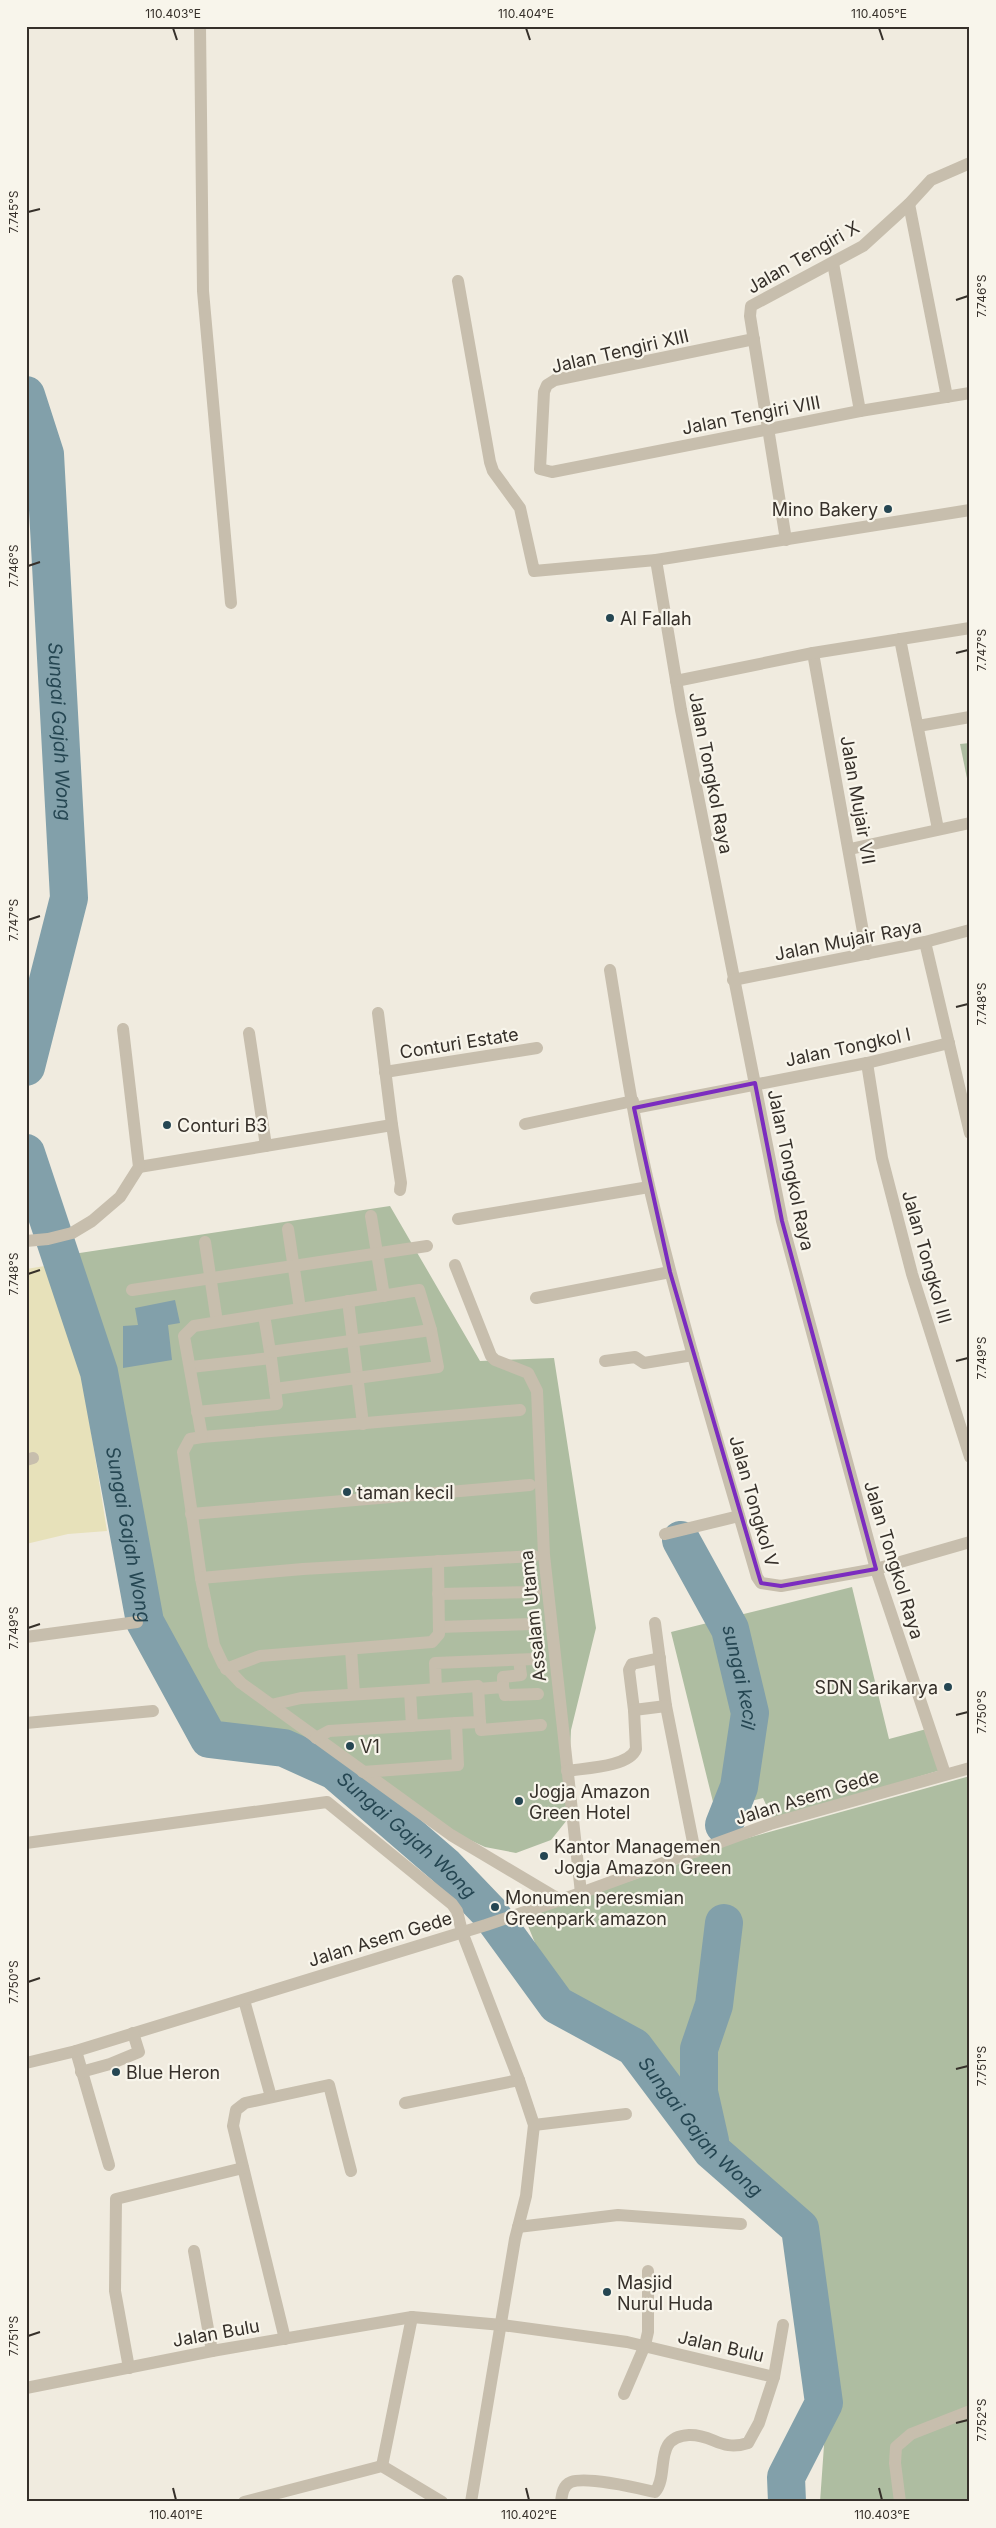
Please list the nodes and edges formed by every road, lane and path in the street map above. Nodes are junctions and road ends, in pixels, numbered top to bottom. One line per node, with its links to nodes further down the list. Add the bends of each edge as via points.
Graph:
1 (200, 26): 15 (street, via 202,291)
2 (970, 163): 3 (street, Jalan Tengiri X, via 931,180)
3 (909, 204): 4 (street, Jalan Tengiri X, via 863,246); 8 (street)
4 (834, 263): 6 (street, Jalan Tengiri X, via 751,306); 9 (street)
5 (458, 281): 14 (street, via 490,462 522,512 534,571)
6 (754, 339): 10 (street); 11 (street, Jalan Tengiri XIII, via 555,380 547,385 544,392)
7 (970, 393): 8 (street, Jalan Tengiri VIII)
8 (947, 397): 9 (street, Jalan Tengiri VIII)
9 (860, 411): 10 (street, Jalan Tengiri VIII)
10 (768, 430): 11 (street, Jalan Tengiri VIII, via 552,472); 13 (street)
11 (540, 469)
12 (970, 510): 13 (street)
13 (786, 540): 14 (street)
14 (656, 560): 19 (street, Jalan Tongkol Raya)
15 (231, 603)
16 (970, 628): 17 (street)
17 (900, 639): 18 (street); 21 (street)
18 (813, 653): 19 (street); 24 (street, Jalan Mujair VII)
19 (676, 681): 29 (street, Jalan Tongkol Raya)
20 (970, 717): 21 (street)
21 (918, 726): 23 (street)
22 (970, 822): 23 (street)
23 (938, 830): 24 (street)
24 (850, 849): 27 (street, Jalan Mujair VII)
25 (970, 930): 26 (street, Jalan Mujair Raya)
26 (925, 942): 27 (street, Jalan Mujair Raya); 33 (street)
27 (868, 954): 29 (street, Jalan Mujair Raya)
28 (610, 970): 38 (street, Jalan Tongkol V)
29 (733, 980): 37 (street, Jalan Tongkol Raya)
30 (378, 1013): 36 (street, Conturi Estate)
31 (122, 1029): 43 (street)
32 (249, 1033): 42 (street)
33 (948, 1043): 35 (street, Jalan Tongkol I); 41 (street)
34 (537, 1048): 36 (street, Conturi Estate)
35 (867, 1063): 37 (street, Jalan Tongkol I); 76 (street, Jalan Tongkol III, via 882,1158 912,1274)
36 (385, 1072): 40 (street, Conturi Estate)
37 (755, 1083): 38 (street, Jalan Tongkol I); 84 (street, Jalan Tongkol Raya, via 782,1221)
38 (633, 1105): 39 (street, Jalan Tongkol I); 44 (street, Jalan Tongkol V)
39 (525, 1124)
40 (392, 1125): 42 (street); 45 (street, Conturi Estate)
41 (970, 1133)
42 (266, 1146): 43 (street)
43 (139, 1167): 49 (street, via 120,1197 92,1221 72,1233)
44 (649, 1188): 47 (street); 55 (street, Jalan Tongkol V)
45 (400, 1190)
46 (371, 1216): 52 (street)
47 (458, 1219)
48 (288, 1229): 54 (street)
49 (26, 1241)
50 (205, 1242): 56 (street)
51 (427, 1246): 52 (street)
52 (377, 1253): 54 (street); 58 (street)
53 (455, 1265): 117 (street, Assalam Utama, via 495,1360 528,1373 537,1391 544,1555)
54 (294, 1266): 56 (street); 61 (street)
55 (670, 1272): 59 (street); 67 (street, Jalan Tongkol V)
56 (210, 1278): 57 (street); 63 (street)
57 (132, 1290)
58 (384, 1296): 60 (street); 64 (street, via 419,1290)
59 (536, 1298)
60 (348, 1301): 61 (street); 65 (street)
61 (300, 1309): 62 (street)
62 (264, 1315): 63 (street); 66 (street)
63 (217, 1322): 69 (street, via 194,1326 186,1332 184,1336)
64 (431, 1330): 65 (street); 70 (street, via 438,1368)
65 (353, 1341): 66 (street); 70 (street)
66 (270, 1355): 69 (street); 71 (street)
67 (693, 1355): 68 (street, via 644,1363 635,1356); 79 (street, Jalan Tongkol V)
68 (605, 1361)
69 (191, 1367): 73 (street)
70 (358, 1378): 71 (street); 74 (street)
71 (275, 1389): 73 (street, via 277,1404)
72 (520, 1410): 74 (street)
73 (197, 1412): 75 (street)
74 (363, 1424): 75 (street)
75 (202, 1437): 78 (street, via 190,1439 183,1452)
76 (970, 1457)
77 (530, 1485): 78 (street)
78 (191, 1514): 85 (street)
79 (739, 1516): 80 (street); 84 (street, Jalan Tongkol V, via 761,1583 781,1586)
80 (666, 1534)
81 (970, 1542): 84 (street)
82 (534, 1556): 83 (street)
83 (438, 1561): 85 (street); 87 (street)
84 (876, 1570): 119 (street, Jalan Tongkol Raya)
85 (201, 1578): 99 (street, via 214,1645)
86 (535, 1592): 87 (street)
87 (438, 1594): 91 (street)
88 (137, 1622): 92 (street)
89 (655, 1623): 95 (street)
90 (534, 1624): 91 (street)
91 (439, 1627): 93 (street, via 439,1634)
92 (26, 1637)
93 (434, 1640): 94 (street); 98 (street)
94 (351, 1649): 99 (street, via 260,1656); 104 (street)
95 (660, 1658): 107 (street); 108 (street, via 630,1666)
96 (535, 1659): 97 (street)
97 (519, 1660): 98 (street); 100 (street, via 521,1675 503,1677)
98 (435, 1663): 101 (street)
99 (226, 1669): 106 (street)
100 (504, 1687): 102 (street); 105 (street, via 505,1695)
101 (436, 1689): 102 (street, via 478,1686); 103 (street)
102 (478, 1689): 110 (street)
103 (410, 1691): 104 (street); 114 (street)
104 (354, 1694): 106 (street, via 301,1698)
105 (538, 1694)
106 (272, 1705): 115 (street)
107 (666, 1706): 108 (street); 121 (street)
108 (634, 1710): 117 (street, via 634,1754 621,1762)
109 (153, 1711): 112 (street)
110 (480, 1722): 111 (street); 113 (street, via 481,1730)
111 (456, 1723): 114 (street); 118 (street, via 458,1765)
112 (26, 1724)
113 (540, 1725)
114 (412, 1726): 115 (street, via 329,1731)
115 (316, 1738): 118 (street)
116 (970, 1768): 119 (street, Jalan Asem Gede)
117 (568, 1771): 122 (street, Assalam Utama)
118 (363, 1772): 123 (street, via 451,1836)
119 (945, 1774): 121 (street, Jalan Asem Gede, via 770,1824)
120 (26, 1843): 124 (street, via 327,1802 448,1898 457,1910)
121 (695, 1852): 122 (street, Jalan Asem Gede)
122 (581, 1893): 123 (street, Jalan Asem Gede)
123 (560, 1900): 124 (street, Jalan Asem Gede)
124 (462, 1932): 125 (street, Jalan Asem Gede); 130 (street)
125 (244, 2000): 126 (street, Jalan Asem Gede); 131 (street)
126 (133, 2034): 127 (street, Jalan Asem Gede); 129 (street, via 139,2052)
127 (76, 2051): 128 (street, Jalan Asem Gede); 129 (street)
128 (26, 2062)
129 (81, 2072): 135 (street)
130 (519, 2080): 132 (street); 134 (street)
131 (271, 2097): 136 (street, via 245,2103 235,2113 233,2126); 137 (street, via 329,2085)
132 (406, 2103)
133 (626, 2114): 134 (street)
134 (534, 2125): 139 (street, via 526,2196)
135 (109, 2165)
136 (243, 2168): 145 (street); 148 (street, via 116,2200 115,2291)
137 (351, 2171)
138 (741, 2224): 139 (street, via 618,2215)
139 (518, 2227): 143 (street)
140 (194, 2251): 147 (street)
141 (648, 2271): 146 (street)
142 (412, 2317): 143 (street, Jalan Bulu); 145 (street, Jalan Bulu); 153 (street)
143 (502, 2325): 146 (street, Jalan Bulu); 156 (street)
144 (783, 2325): 149 (street)
145 (285, 2339): 147 (street, Jalan Bulu)
146 (645, 2345): 149 (street, Jalan Bulu); 151 (street)
147 (212, 2351): 148 (street, Jalan Bulu)
148 (129, 2368): 150 (street, Jalan Bulu)
149 (774, 2377): 157 (street, Jalan Bulu, via 759,2422 748,2443 735,2447 696,2435 679,2436 668,2444 654,2492 588,2481 571,2482 563,2489)
150 (26, 2388)
151 (624, 2394)
152 (970, 2411): 158 (street, via 911,2434 896,2447)
153 (382, 2466): 154 (street); 155 (street)
154 (244, 2502)
155 (442, 2502)
156 (472, 2502)
157 (561, 2502)
158 (900, 2502)

